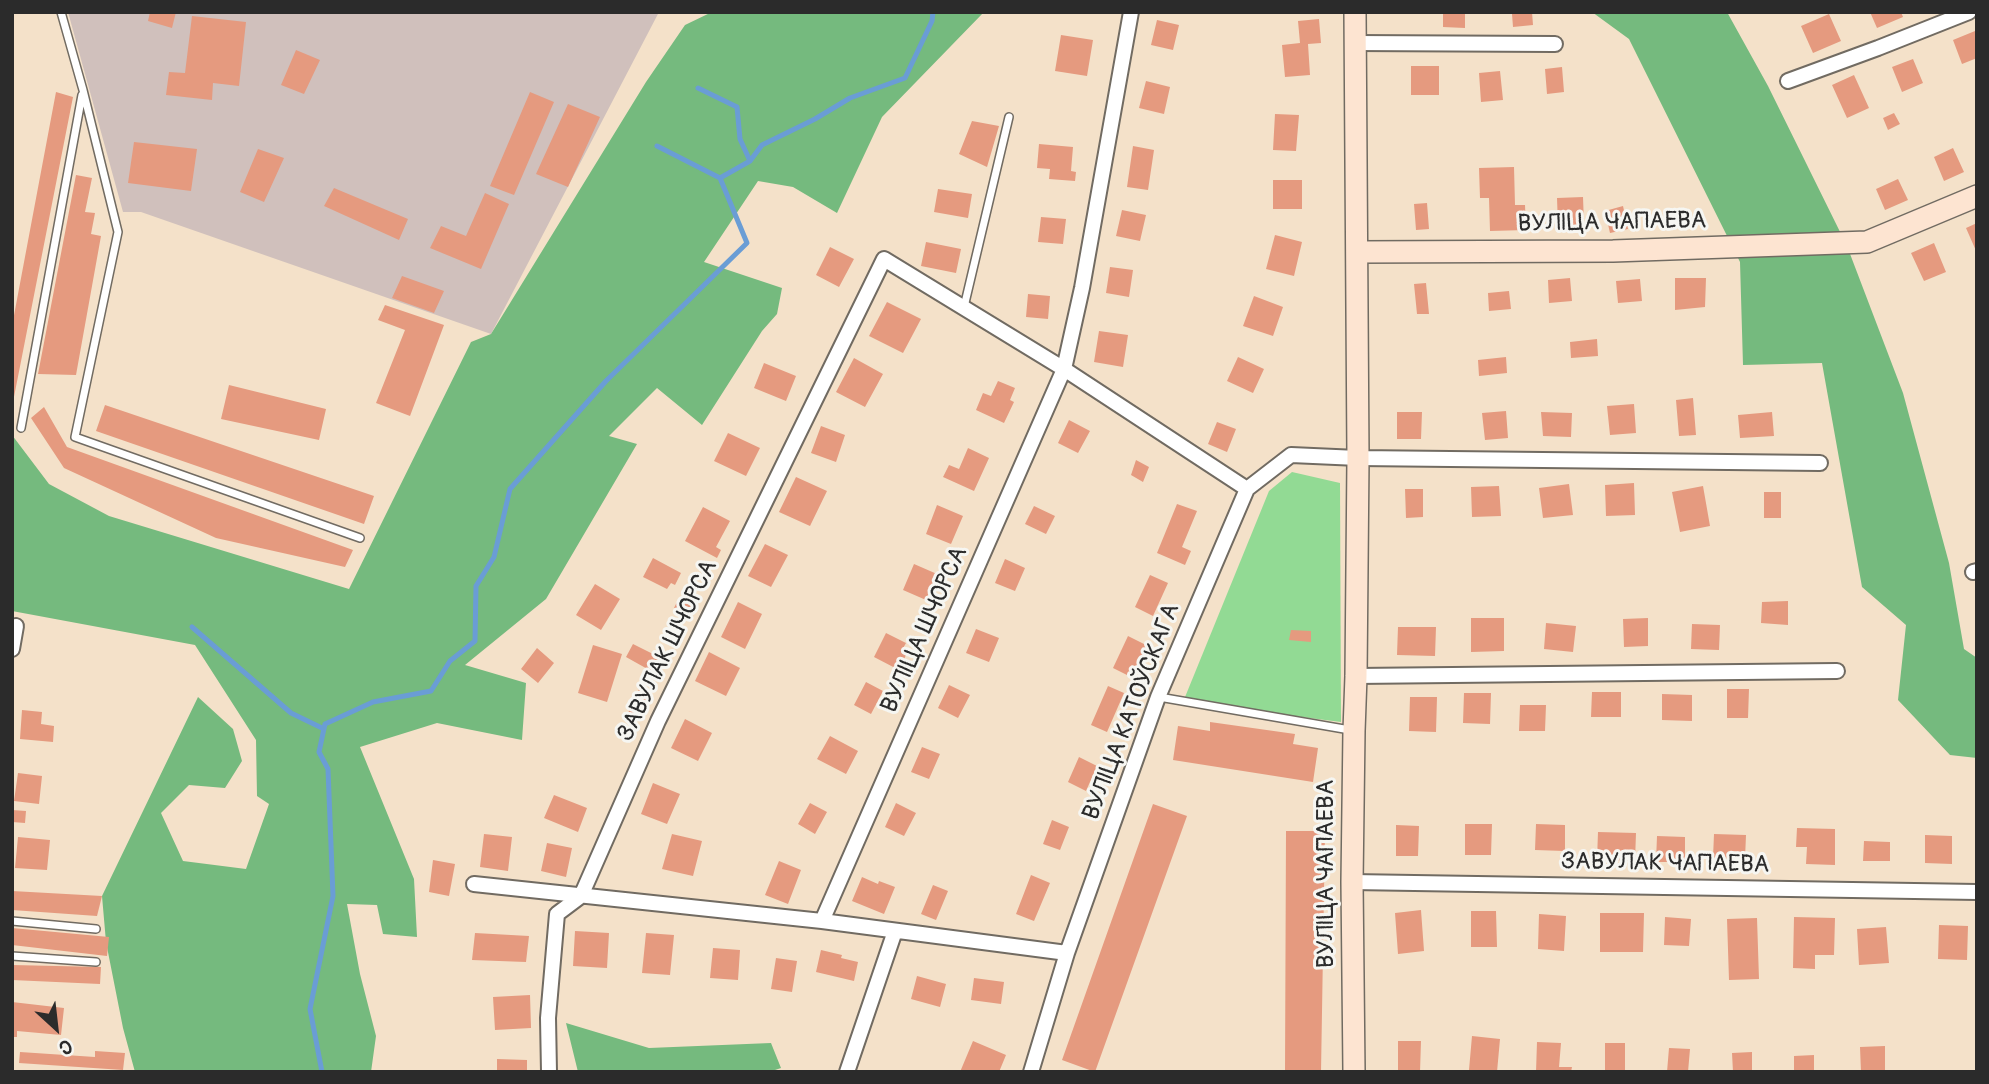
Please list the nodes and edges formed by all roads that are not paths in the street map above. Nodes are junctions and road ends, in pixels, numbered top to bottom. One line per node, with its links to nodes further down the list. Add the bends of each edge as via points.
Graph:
1 (61, 12): 8 (lane)
2 (1131, 12): 13 (street, ВУЛІЦА ШЧОРСА)
3 (1355, 12): 5 (street, ВУЛІЦА ЧАПАЕВА)
4 (1969, 12): 7 (street)
5 (1353, 43): 6 (street); 11 (street, ВУЛІЦА ЧАПАЕВА)
6 (1555, 44)
7 (1788, 81)
8 (83, 90): 14 (lane); 18 (lane, via 118,232 75,437)
9 (1009, 117): 12 (lane)
10 (1977, 196): 11 (street, ВУЛІЦА ЧАПАЕВА, via 1867,242 1613,251)
11 (1358, 252): 15 (street, ВУЛІЦА ЧАПАЕВА)
12 (964, 307): 13 (street); 28 (street, ЗАВУЛАК ШЧОРСА, via 884,259 658,721)
13 (1065, 369): 17 (street); 30 (street, ВУЛІЦА ШЧОРСА)
14 (22, 428)
15 (1358, 458): 16 (street); 17 (street, ВУЛІЦА КАТОЎСКАГА, via 1291,455); 22 (street, ВУЛІЦА ЧАПАЕВА)
16 (1820, 463)
17 (1247, 489): 23 (street, ВУЛІЦА КАТОЎСКАГА)
18 (360, 538)
19 (16, 626): 20 (street)
20 (12, 649)
21 (1837, 671): 22 (street)
22 (1356, 676): 24 (street, ВУЛІЦА ЧАПАЕВА)
23 (1158, 696): 24 (lane); 33 (street, ВУЛІЦА КАТОЎСКАГА)
24 (1353, 730): 25 (street, ВУЛІЦА ЧАПАЕВА)
25 (1352, 882): 27 (street, ЗАВУЛАК ЧАПАЕВА); 39 (street, ВУЛІЦА ЧАПАЕВА)
26 (474, 884): 28 (street)
27 (1977, 892)
28 (581, 896): 30 (street); 36 (street, ЗАВУЛАК ШЧОРСА, via 557,914 548,1018)
29 (12, 920): 31 (lane)
30 (822, 920): 32 (street)
31 (96, 929)
32 (895, 931): 33 (street); 37 (street)
33 (1067, 953): 38 (street, ВУЛІЦА КАТОЎСКАГА)
34 (12, 956): 35 (lane)
35 (96, 962)
36 (549, 1072)
37 (847, 1072)
38 (1031, 1072)
39 (1354, 1072)

